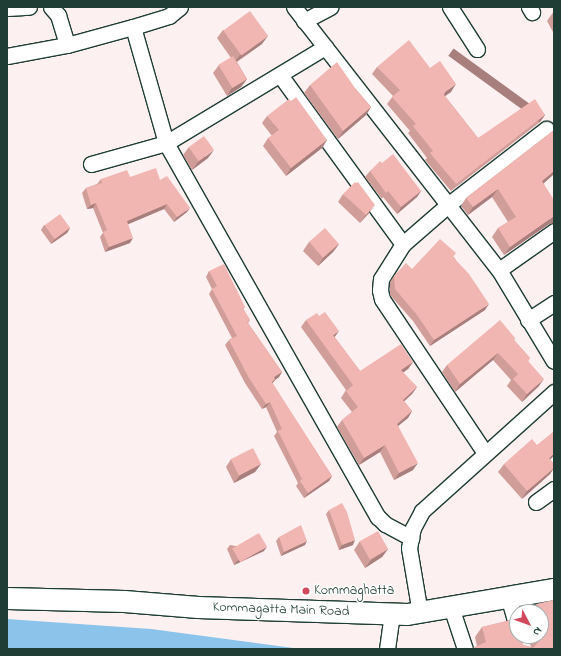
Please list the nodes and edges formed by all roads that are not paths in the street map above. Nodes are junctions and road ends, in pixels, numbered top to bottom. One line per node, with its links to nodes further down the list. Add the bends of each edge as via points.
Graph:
1 (29, 7): 7 (street)
2 (51, 7): 10 (street, via 58,15)
3 (180, 7): 9 (street, via 169,16)
4 (294, 7): 8 (street)
5 (330, 7): 8 (street)
6 (450, 7): 12 (street)
7 (7, 8)
8 (304, 21): 11 (street)
9 (133, 27): 10 (street); 16 (street)
10 (67, 45): 13 (street)
11 (325, 47): 14 (street); 18 (street)
12 (477, 49)
13 (7, 56)
14 (280, 75): 16 (street); 20 (street)
15 (546, 129): 18 (street)
16 (166, 144): 17 (street); 29 (street, via 378,517 385,524)
17 (91, 164)
18 (449, 204): 20 (street); 21 (street)
19 (554, 231): 21 (street)
20 (403, 244): 26 (street, via 381,280 382,299)
21 (499, 270): 23 (street)
22 (554, 303): 23 (street)
23 (528, 320): 24 (street)
24 (554, 361)
25 (554, 392): 26 (street)
26 (485, 453): 29 (street, via 422,511)
27 (554, 489): 28 (street)
28 (536, 502)
29 (411, 538): 35 (street, via 409,548)
30 (554, 589): 31 (main road, Kommagatta Main Road)
31 (508, 596): 33 (street); 34 (main road, Kommagatta Main Road)
32 (7, 598): 36 (main road, Kommagatta Main Road)
33 (510, 604)
34 (451, 607): 35 (main road, Kommagatta Main Road); 38 (street)
35 (420, 613): 36 (main road, Kommagatta Main Road)
36 (392, 614): 37 (street)
37 (387, 649)
38 (466, 649)

